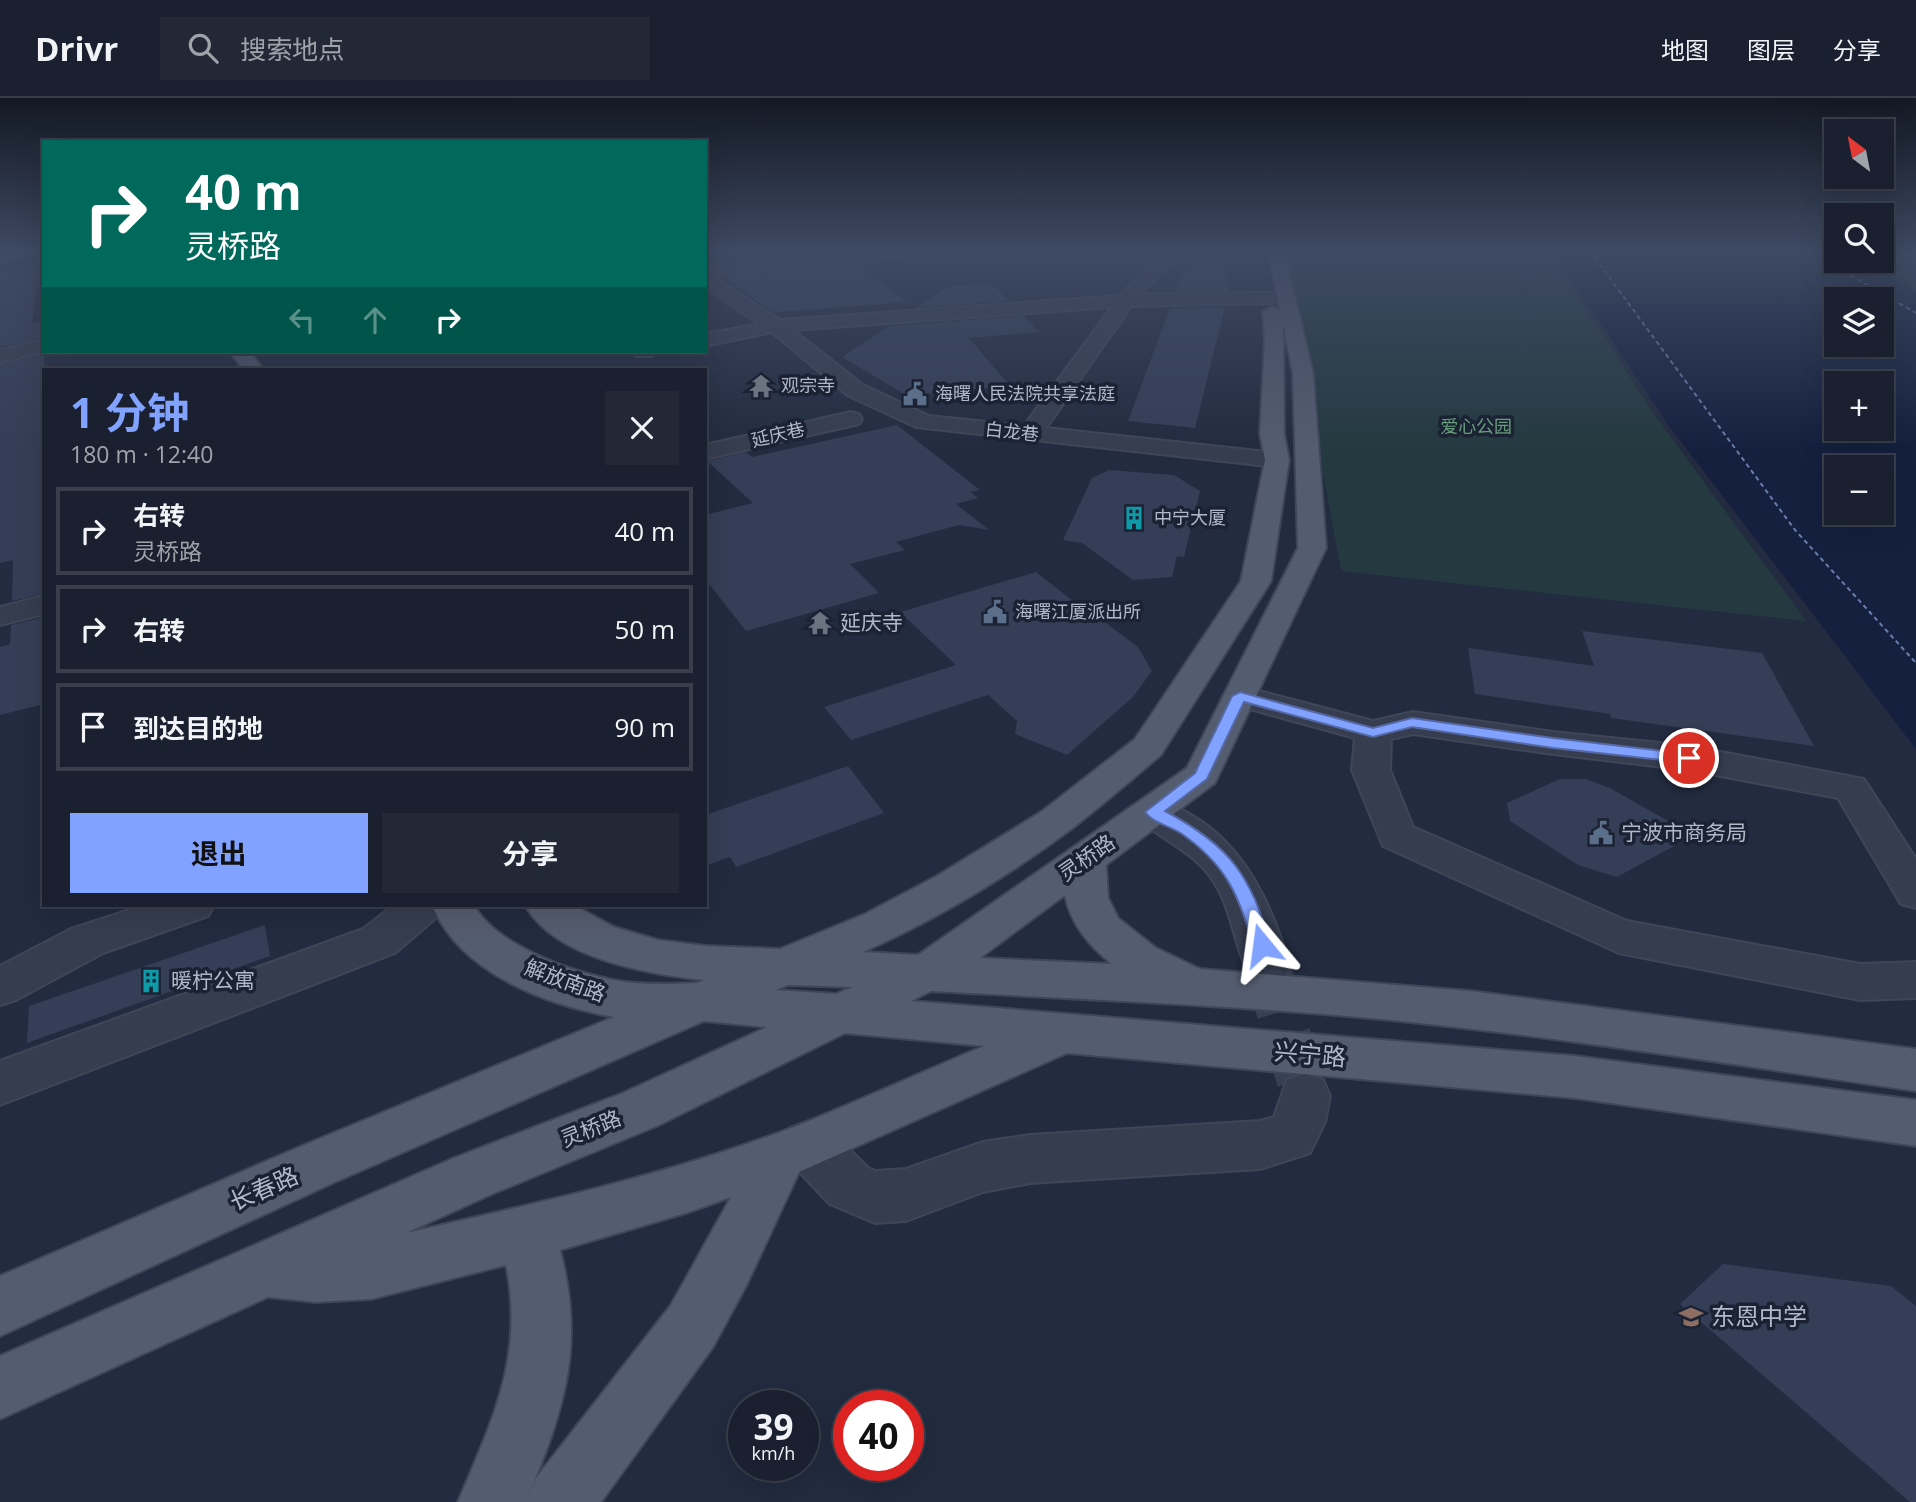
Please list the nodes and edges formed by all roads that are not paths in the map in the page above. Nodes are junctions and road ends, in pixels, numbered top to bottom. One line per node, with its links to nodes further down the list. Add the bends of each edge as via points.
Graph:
1 (762, 317): 6 (street, 白龙巷)
2 (908, 317): 6 (street)
3 (1114, 317): 13 (street)
4 (1273, 317): 15 (main road, via 1272,434)
5 (1291, 317): 18 (main road, 灵桥路, via 1303,373 1312,548)
6 (776, 326): 7 (street); 13 (street, 白龙巷, via 855,390 924,422)
7 (707, 340)
8 (42, 346): 10 (street)
9 (242, 354): 11 (main road)
10 (0, 356)
11 (252, 368)
12 (851, 419): 14 (street, 延庆巷)
13 (1030, 434): 15 (street, 白龙巷)
14 (707, 452)
15 (1277, 460): 27 (main road, via 1256,581 1148,747 1055,821 952,887)
16 (42, 606): 17 (street)
17 (0, 616)
18 (1240, 696): 19 (street); 20 (main road, 灵桥路, via 1202,775)
19 (1373, 732): 22 (street, via 1412,723 1689,758 1852,788); 30 (street, via 1371,770 1397,836 1619,936 1860,982)
20 (1153, 812): 21 (main road, 灵桥路); 28 (street, via 1187,830 1236,877 1249,902)
21 (1085, 859): 29 (main road, 灵桥路); 31 (main road, via 1089,905 1110,936 1142,963)
22 (1916, 893)
23 (187, 907): 32 (street, via 87,942)
24 (421, 907): 37 (street, via 379,941)
25 (454, 907): 33 (main road, 解放南路, via 464,925 499,955 551,979 626,1001)
26 (548, 907): 27 (main road, via 603,942 654,956 719,966)
27 (790, 966): 29 (main road); 33 (main road)
28 (1268, 967)
29 (926, 973): 31 (main road); 34 (main road, 灵桥路)
30 (1916, 980)
31 (1205, 987): 36 (main road, via 1554,1018)
32 (0, 988)
33 (701, 1002): 34 (main road, 兴宁路); 43 (main road, 长春路)
34 (841, 1014): 35 (main road, 兴宁路); 42 (main road, 灵桥路, via 641,1109 473,1176)
35 (1065, 1033): 39 (main road, 兴宁路, via 1574,1077); 40 (main road)
36 (1916, 1070)
37 (0, 1083)
38 (1305, 1096): 40 (street, via 1299,1122 1290,1136 1260,1145 1030,1159 983,1167 906,1195 875,1197 849,1186)
39 (1916, 1123)
40 (795, 1150): 41 (main road, via 686,1188); 46 (main road, via 692,1326)
41 (527, 1233): 42 (main road, via 371,1270 316,1273); 45 (main road, via 542,1306 537,1382)
42 (265, 1268): 44 (main road)
43 (0, 1306)
44 (0, 1388)
45 (492, 1502)
46 (560, 1502)

